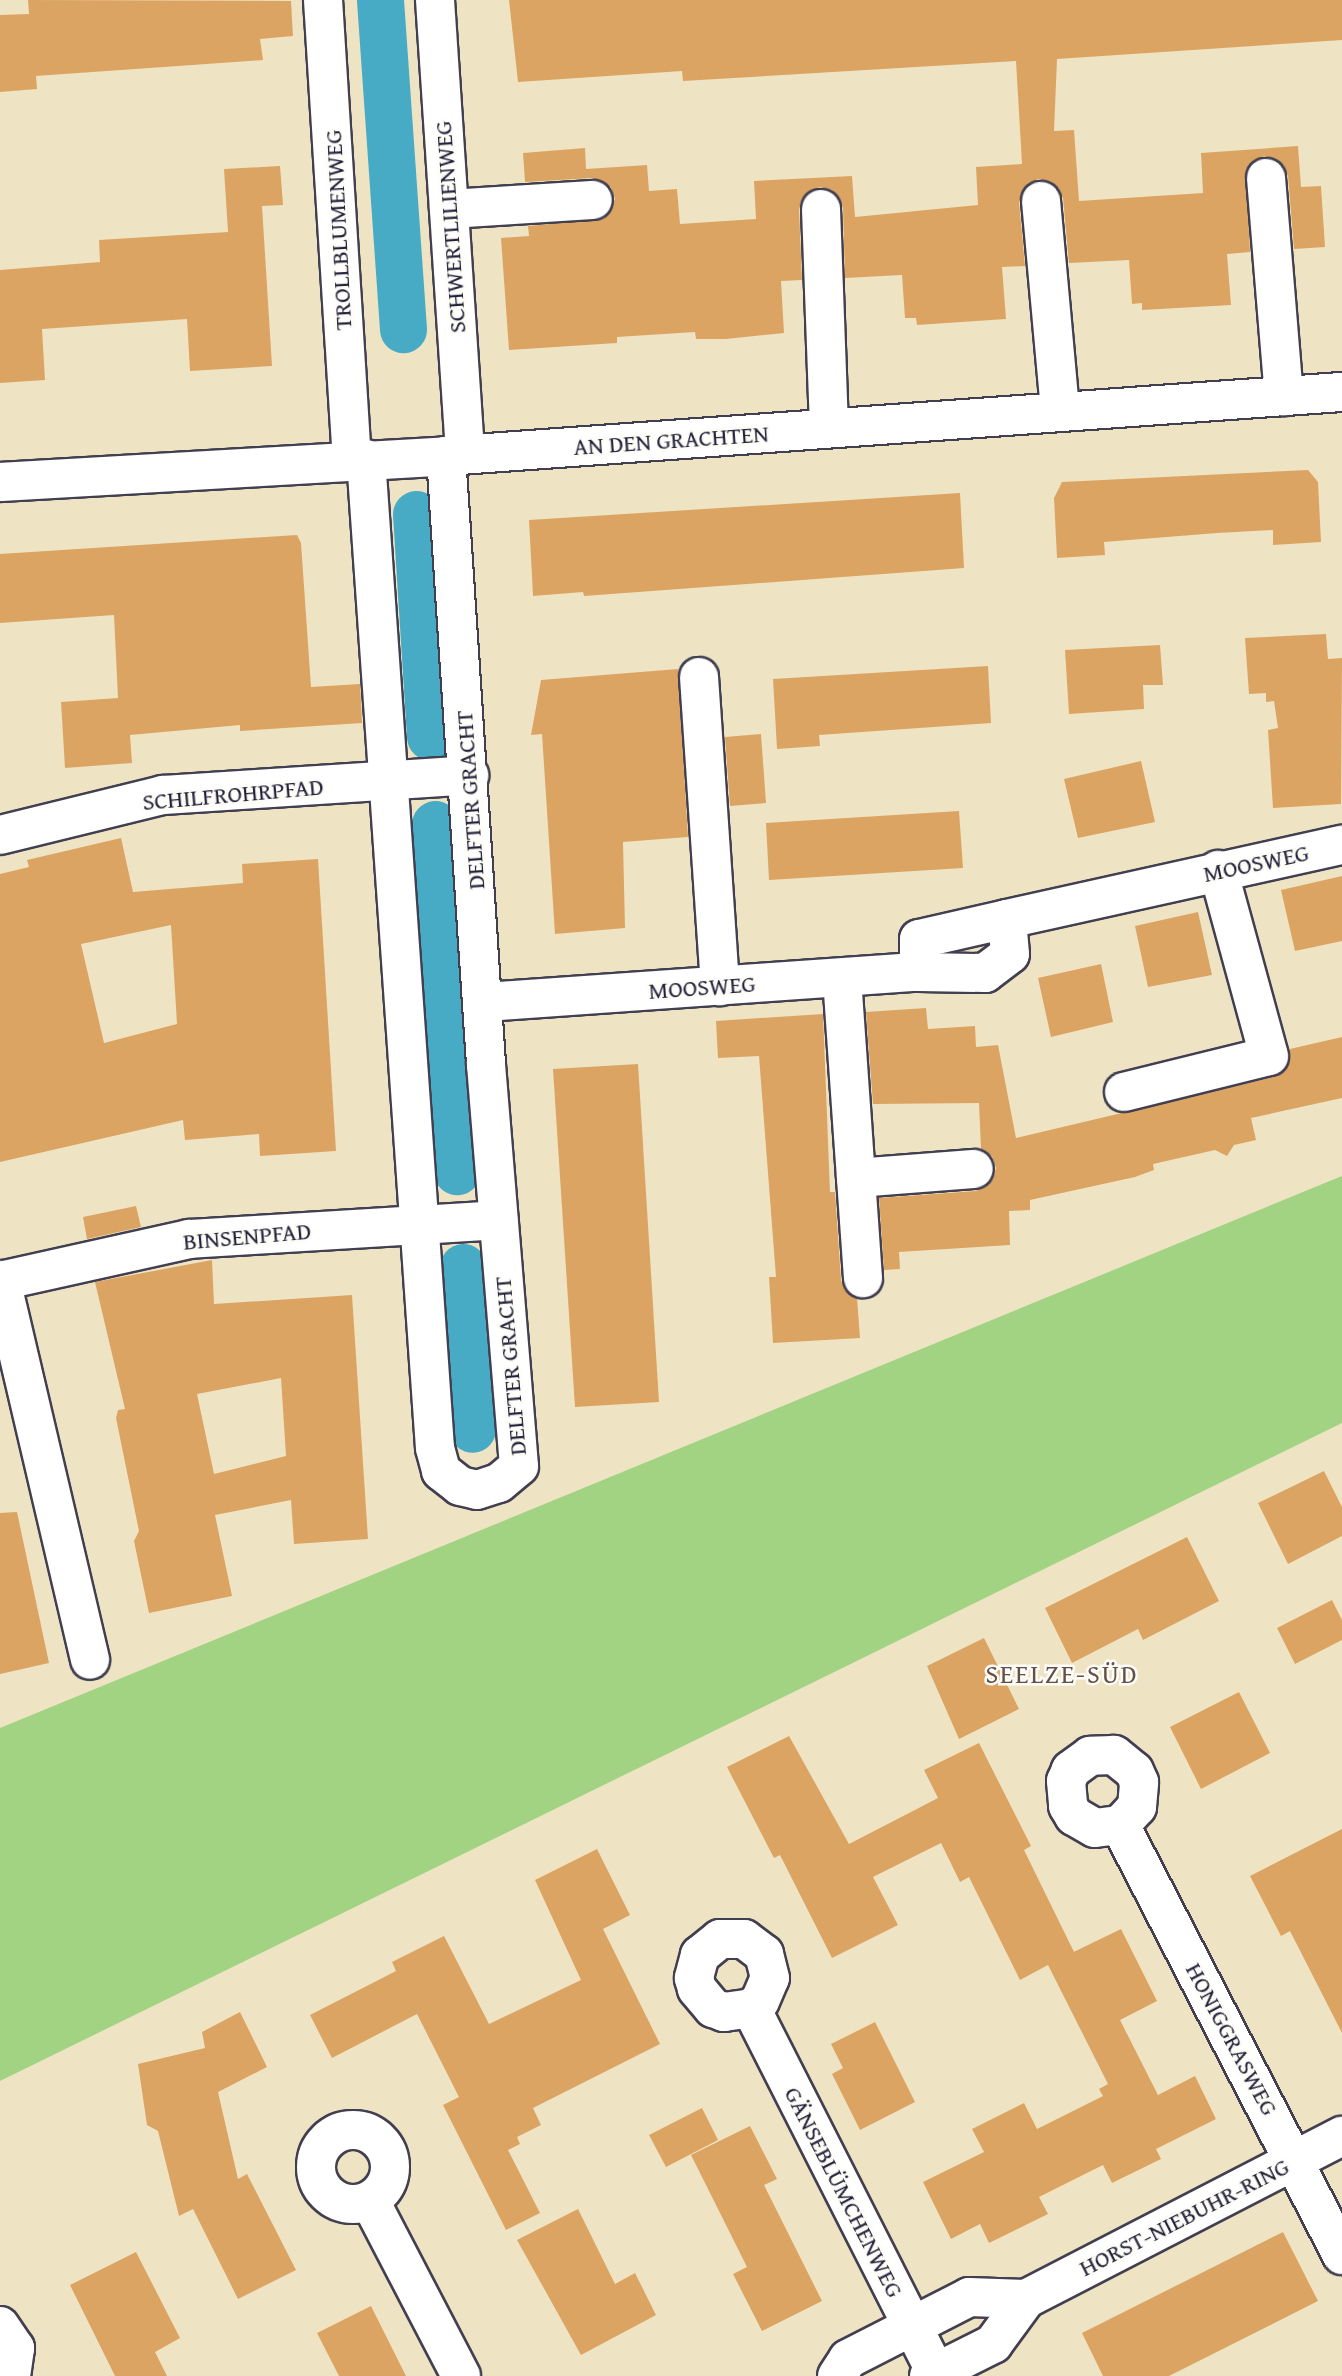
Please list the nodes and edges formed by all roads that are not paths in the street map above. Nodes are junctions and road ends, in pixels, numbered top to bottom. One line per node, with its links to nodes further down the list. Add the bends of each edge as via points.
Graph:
1 (323, 0): 13 (street, TROLLBLUMENWEG)
2 (436, 0): 6 (street, SCHWERTLILIENWEG)
3 (1266, 178): 9 (street)
4 (593, 200): 6 (street)
5 (1041, 201): 10 (street)
6 (449, 209): 12 (street, SCHWERTLILIENWEG)
7 (821, 209): 11 (street)
8 (1342, 392): 9 (street, AN DEN GRACHTEN)
9 (1283, 397): 10 (street, AN DEN GRACHTEN)
10 (1060, 411): 11 (street, AN DEN GRACHTEN)
11 (830, 428): 12 (street, AN DEN GRACHTEN)
12 (455, 455): 13 (street, AN DEN GRACHTEN); 16 (street, DELFTER GRACHT)
13 (359, 460): 14 (street, AN DEN GRACHTEN); 17 (street, DELFTER GRACHT)
14 (0, 482)
15 (699, 677): 22 (street)
16 (469, 775): 17 (street, SCHILFROHRPFAD); 23 (street, DELFTER GRACHT)
17 (386, 781): 18 (street, SCHILFROHRPFAD, via 163,795); 28 (street, DELFTER GRACHT)
18 (0, 835)
19 (1342, 845): 20 (street, MOOSWEG)
20 (1218, 870): 21 (street, MOOSWEG, via 1007,919 1010,954 985,973); 24 (street, via 1269,1056)
21 (842, 978): 22 (street, MOOSWEG); 26 (street)
22 (720, 986): 23 (street, MOOSWEG)
23 (485, 1002): 27 (street, DELFTER GRACHT)
24 (1124, 1092)
25 (974, 1169): 26 (street)
26 (856, 1178): 29 (street)
27 (498, 1220): 28 (street, BINSENPFAD); 28 (street, DELFTER GRACHT, via 519,1466 499,1483 477,1490 460,1486 441,1471 435,1448)
28 (417, 1224): 30 (street, BINSENPFAD, via 189,1238)
29 (863, 1278)
30 (1, 1280): 31 (street)
31 (90, 1660)
32 (1120, 1825): 35 (street, HONIGGRASWEG)
33 (751, 2008): 40 (street, GÄNSEBLÜMCHENWEG)
34 (1342, 2136): 35 (street, HORST-NIEBUHR-RING)
35 (1296, 2160): 37 (street, HONIGGRASWEG); 38 (street, HORST-NIEBUHR-RING)
36 (370, 2201): 43 (street)
37 (1342, 2255)
38 (1026, 2299): 40 (street, HORST-NIEBUHR-RING, via 969,2297); 41 (street, HORST-NIEBUHR-RING, via 993,2344)
39 (0, 2326): 42 (street, via 15,2348)
40 (912, 2326): 41 (street, GÄNSEBLÜMCHENWEG); 44 (street, HORST-NIEBUHR-RING, via 848,2359)
41 (934, 2375)
42 (11, 2376)
43 (461, 2376)
44 (837, 2376)

